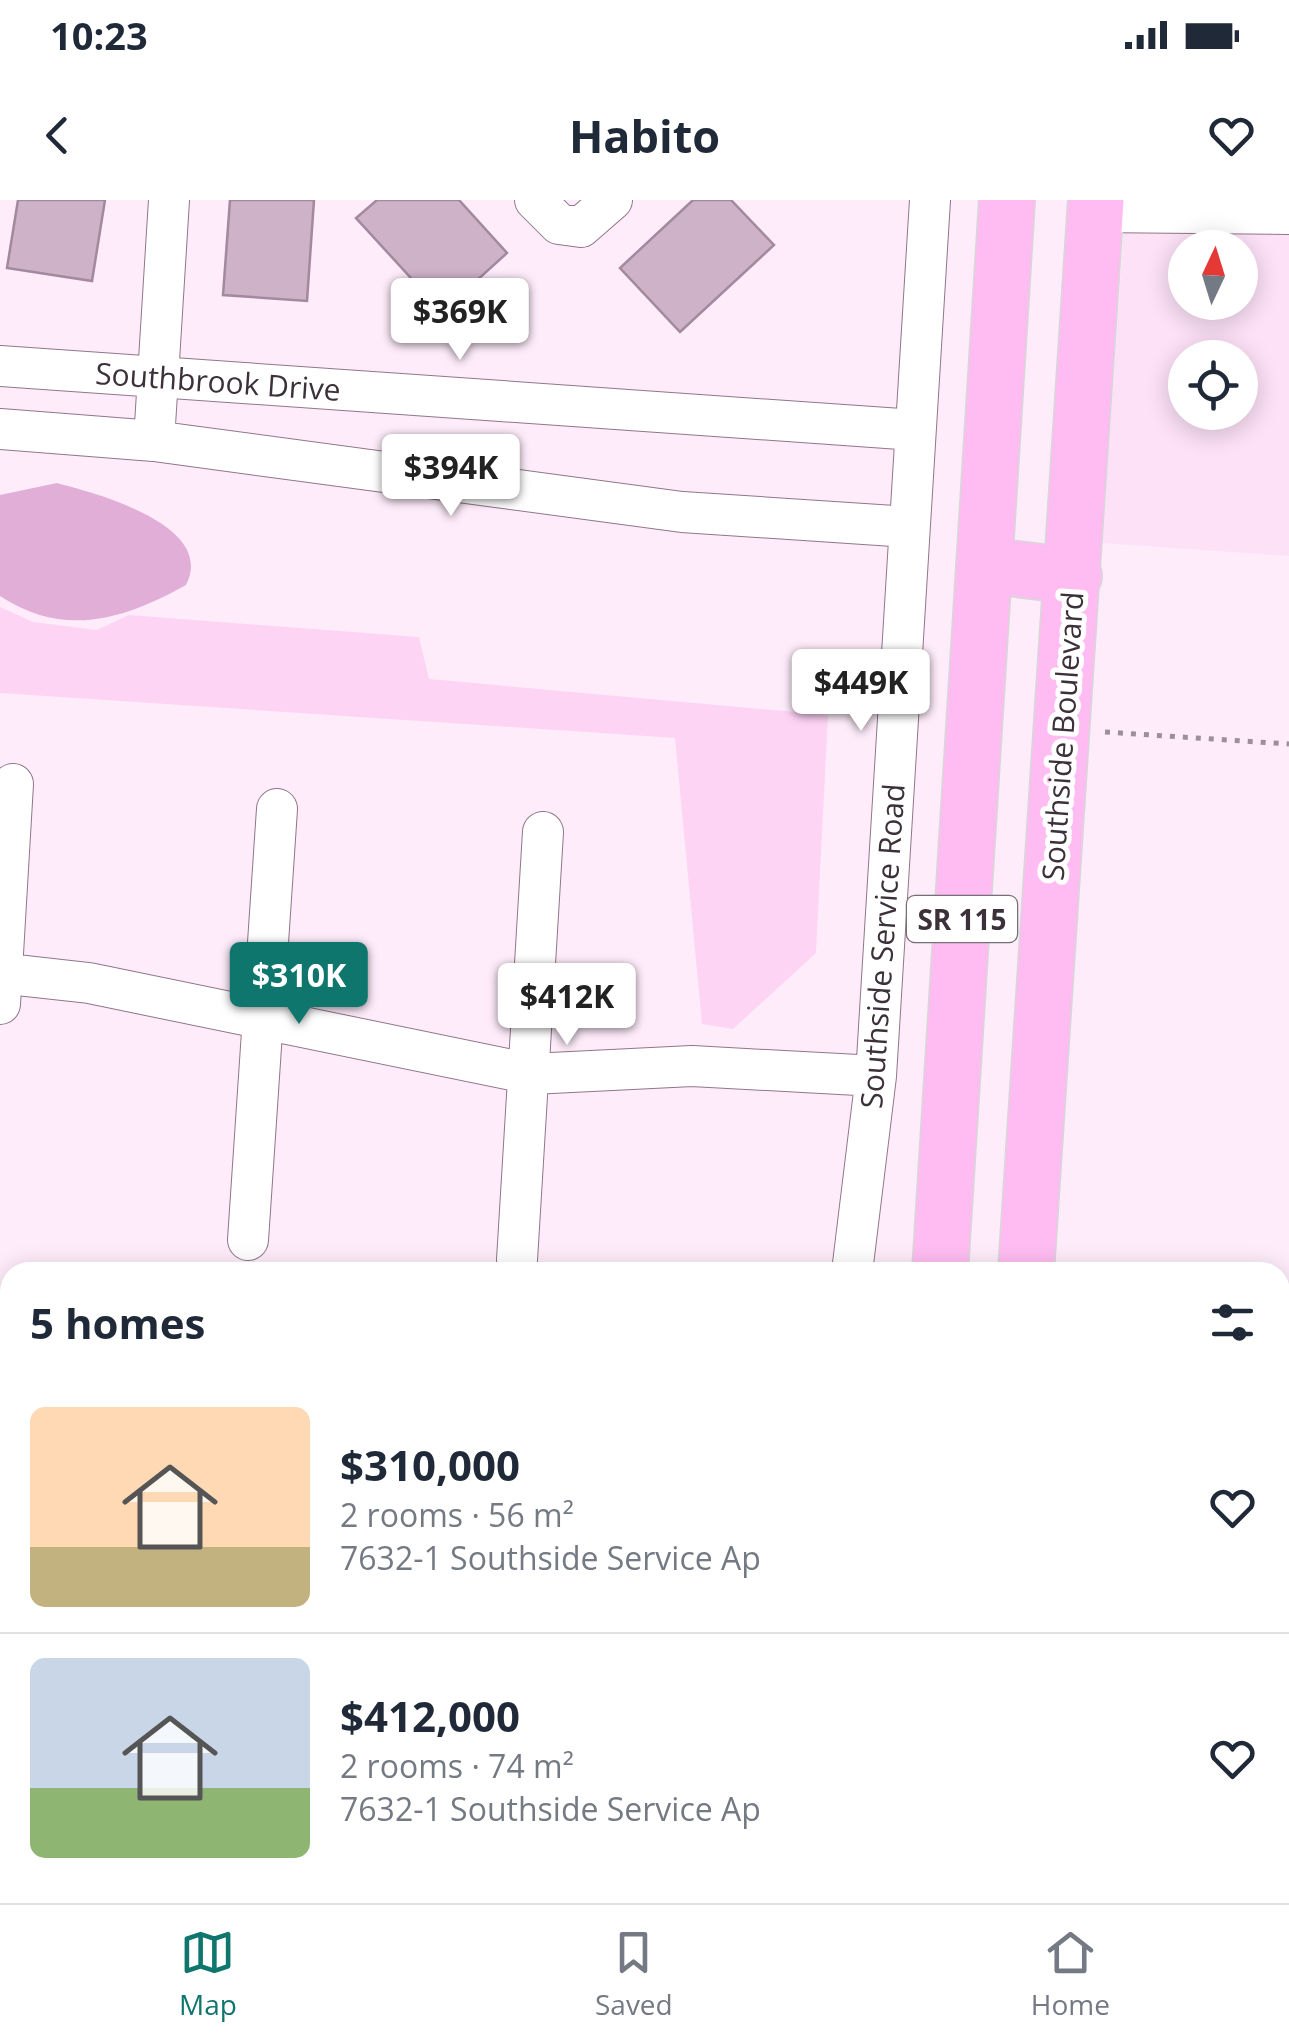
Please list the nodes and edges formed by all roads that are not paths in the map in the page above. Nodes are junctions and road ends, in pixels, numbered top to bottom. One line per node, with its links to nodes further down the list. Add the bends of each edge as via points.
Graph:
1 (168, 200): 9 (street)
2 (535, 200): 3 (street, via 559,224 581,227)
3 (612, 200)
4 (930, 200): 11 (street, Southside Service Road)
5 (1007, 200): 14 (highway, SR 115)
6 (1096, 206): 7 (street); 15 (highway, Southside Boulevard / SR 115)
7 (1289, 214)
8 (0, 366): 9 (street, Southbrook Drive)
9 (160, 376): 11 (street, Southbrook Drive); 12 (street)
10 (0, 429): 12 (street)
11 (915, 430): 13 (street, Southside Service Road)
12 (154, 441): 13 (street, via 682,512)
13 (909, 527): 22 (street, Southside Service Road)
14 (984, 565): 15 (highway); 26 (highway, SR 115)
15 (1074, 576): 27 (highway, Southside Boulevard / SR 115)
16 (13, 784): 19 (street)
17 (277, 809): 20 (street)
18 (543, 832): 21 (street)
19 (1, 984): 20 (street, via 89,983)
20 (264, 1021): 21 (street); 23 (street)
21 (531, 1074): 22 (street, via 692,1066); 24 (street)
22 (876, 1076): 25 (street, Southside Service Road)
23 (248, 1240)
24 (517, 1260)
25 (853, 1262)
26 (941, 1262)
27 (1027, 1262)

